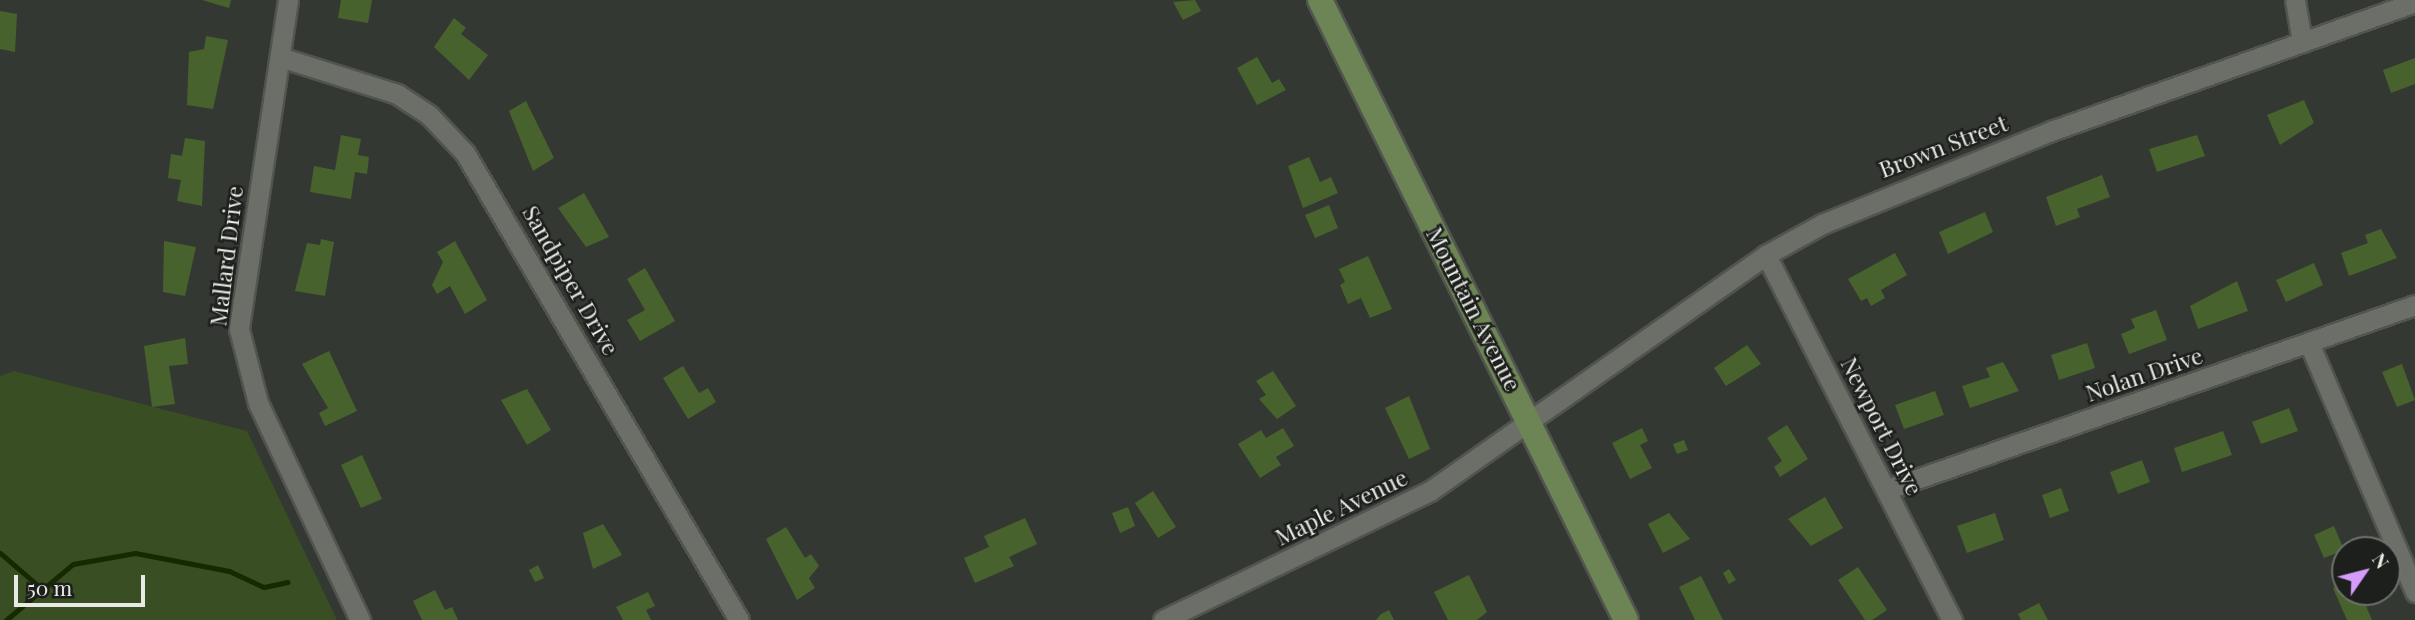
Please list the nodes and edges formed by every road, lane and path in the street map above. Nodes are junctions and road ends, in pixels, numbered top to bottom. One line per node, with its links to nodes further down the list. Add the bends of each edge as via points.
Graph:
1 (288, 0): 6 (street, Mallard Drive)
2 (1320, 0): 10 (main road, Mountain Avenue)
3 (2295, 0): 5 (street)
4 (2415, 2): 5 (street, Brown Street)
5 (2302, 42): 7 (street, Brown Street, via 1892,191)
6 (280, 57): 13 (street, Mallard Drive, via 239,329 258,403); 14 (street, Sandpiper Drive, via 356,76 397,94 429,115 466,153)
7 (1766, 255): 10 (street, Brown Street); 11 (street, Newport Drive)
8 (2415, 305): 9 (street, Nolan Drive)
9 (2309, 343): 11 (street, Nolan Drive); 12 (street)
10 (1530, 420): 15 (street, Maple Avenue, via 1430,491); 16 (main road, Mountain Avenue)
11 (1888, 489): 17 (street, Newport Drive)
12 (2415, 592)
13 (360, 620)
14 (739, 620)
15 (1163, 620)
16 (1626, 620)
17 (1952, 620)

